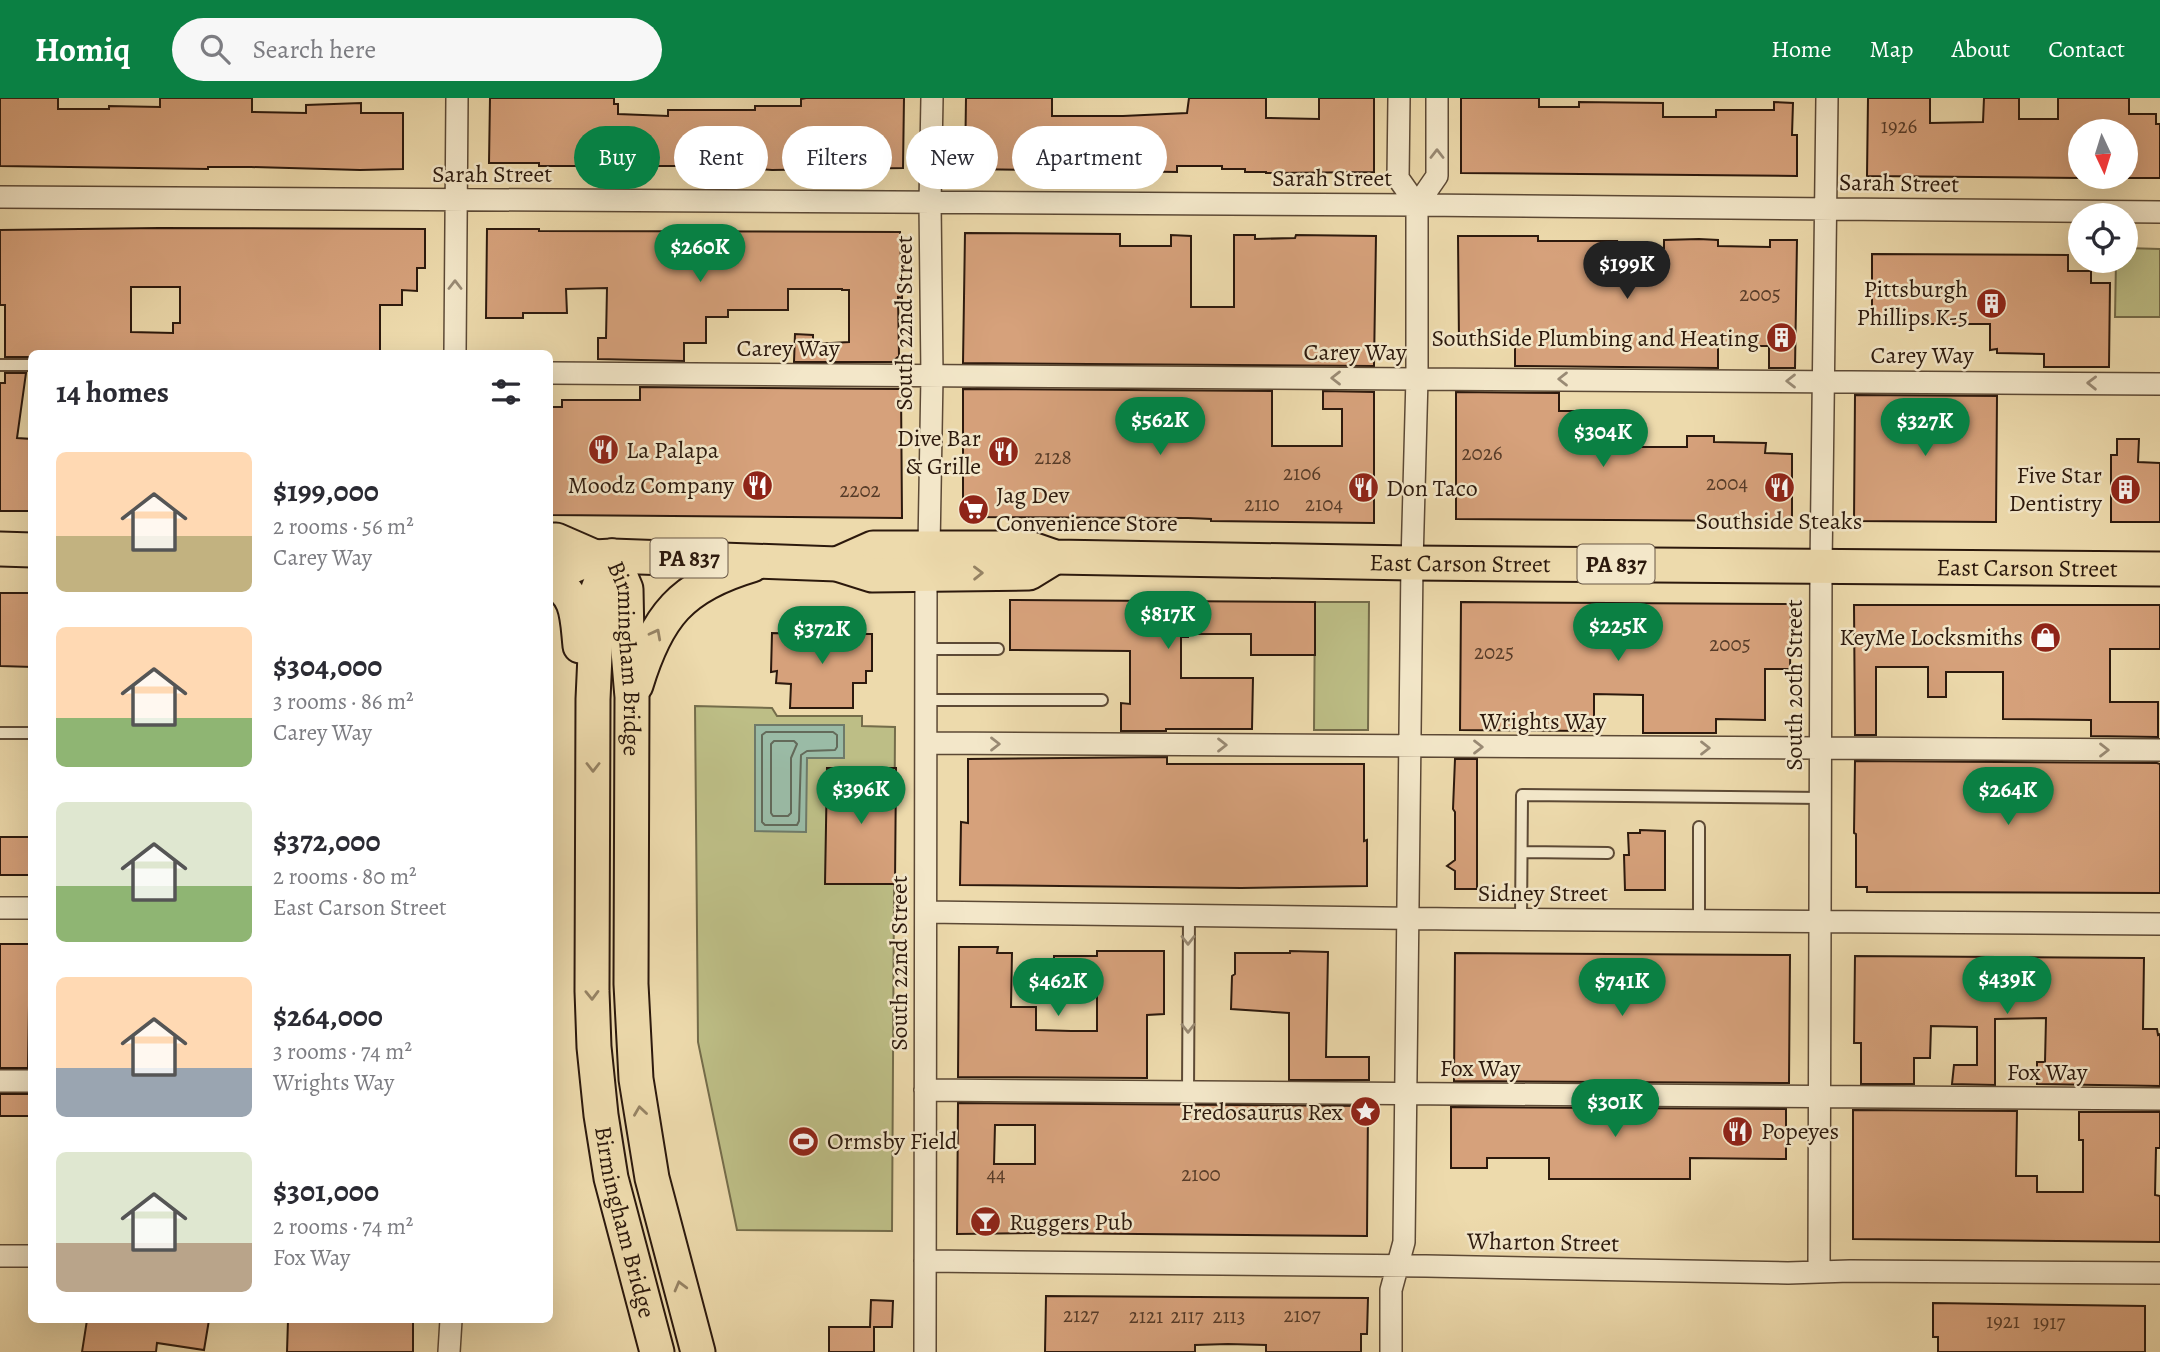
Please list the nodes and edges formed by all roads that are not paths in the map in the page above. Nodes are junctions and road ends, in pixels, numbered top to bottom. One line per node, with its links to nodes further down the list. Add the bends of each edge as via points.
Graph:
1 (457, 98): 7 (street)
2 (932, 98): 8 (street, South 22nd Street)
3 (1399, 98): 9 (street, via 1398,178)
4 (1437, 98): 9 (street, one-way to 4, via 1437,176)
5 (1827, 98): 10 (street, South 20th Street)
6 (0, 197): 7 (street, Sarah Street)
7 (456, 200): 8 (street, Sarah Street); 12 (street, one-way to 7)
8 (930, 203): 9 (street, Sarah Street); 16 (street, South 22nd Street)
9 (1417, 205): 10 (street, Sarah Street); 17 (street)
10 (1825, 209): 11 (street, Sarah Street); 18 (street, South 20th Street)
11 (2160, 212)
12 (455, 350)
13 (0, 365): 14 (lane)
14 (28, 365)
15 (553, 373): 16 (street, Carey Way)
16 (932, 376): 17 (street, Carey Way, one-way to 16); 25 (street, South 22nd Street)
17 (1418, 378): 18 (street, Carey Way, one-way to 17); 26 (street)
18 (1824, 381): 19 (street, Carey Way, one-way to 18); 27 (street, South 20th Street)
19 (2160, 384)
20 (553, 540): 23 (main road, East Carson Street / PA 837)
21 (0, 549): 22 (main road)
22 (28, 550)
23 (604, 557): 24 (main road, East Carson Street / PA 837); 29 (main road, East Carson Street); 33 (main road, Birmingham Bridge, via 626,589); 34 (main road, Birmingham Bridge, via 598,589)
24 (767, 560): 25 (main road, East Carson Street / PA 837, via 837,564 872,575); 33 (main road, one-way to 24, via 645,656 668,613 719,577)
25 (928, 561): 26 (main road, East Carson Street / PA 837, via 1029,573 1055,557); 31 (street, South 22nd Street)
26 (1412, 563): 27 (main road, East Carson Street / PA 837); 40 (street)
27 (1821, 566): 28 (main road, East Carson Street / PA 837); 41 (street, South 20th Street)
28 (2160, 569)
29 (553, 572)
30 (553, 582): 34 (main road, via 575,604 582,660)
31 (926, 649): 32 (lane); 35 (street, South 22nd Street)
32 (998, 649)
33 (632, 697): 72 (main road, Birmingham Bridge, one-way to 33, via 652,1178 636,1079 631,984)
34 (593, 699): 71 (main road, Birmingham Bridge, one-way to 71, via 594,1047 611,1178)
35 (926, 700): 36 (lane); 39 (street, South 22nd Street)
36 (1102, 700)
37 (0, 733): 38 (lane)
38 (28, 733)
39 (926, 743): 40 (street, Wrights Way, one-way to 40); 49 (street, South 22nd Street)
40 (1409, 746): 41 (street, Wrights Way, one-way to 41); 51 (street)
41 (1820, 750): 42 (street, Wrights Way, one-way to 42); 43 (street, South 20th Street)
42 (2160, 750)
43 (1820, 798): 45 (lane, via 1522,795); 54 (street, South 20th Street)
44 (1699, 827): 53 (lane)
45 (1522, 852): 46 (lane); 52 (lane)
46 (1608, 853)
47 (0, 908): 48 (street)
48 (28, 908)
49 (926, 912): 50 (street, Sidney Street); 58 (street, South 22nd Street)
50 (1189, 916): 51 (street, Sidney Street); 59 (lane, one-way to 59)
51 (1408, 919): 52 (street, Sidney Street); 60 (street)
52 (1521, 919): 53 (street, Sidney Street)
53 (1699, 920): 54 (street, Sidney Street)
54 (1819, 921): 55 (street, Sidney Street); 61 (street, South 20th Street)
55 (2160, 924)
56 (0, 1081): 57 (street)
57 (28, 1081)
58 (925, 1090): 59 (street, Fox Way); 65 (street, South 22nd Street)
59 (1188, 1092): 60 (street, Fox Way)
60 (1406, 1094): 61 (street, Fox Way); 66 (street, via 1404,1242)
61 (1819, 1097): 62 (street, Fox Way); 67 (street, South 20th Street)
62 (2160, 1099)
63 (0, 1256): 64 (street)
64 (28, 1256)
65 (925, 1261): 66 (street, Wharton Street); 73 (street, South 22nd Street)
66 (1398, 1266): 67 (street, Wharton Street); 74 (street, via 1391,1290)
67 (1819, 1272): 68 (street, Wharton Street)
68 (2160, 1272)
69 (451, 1323): 70 (street)
70 (449, 1352)
71 (657, 1352)
72 (698, 1352)
73 (925, 1352)
74 (1391, 1352)

